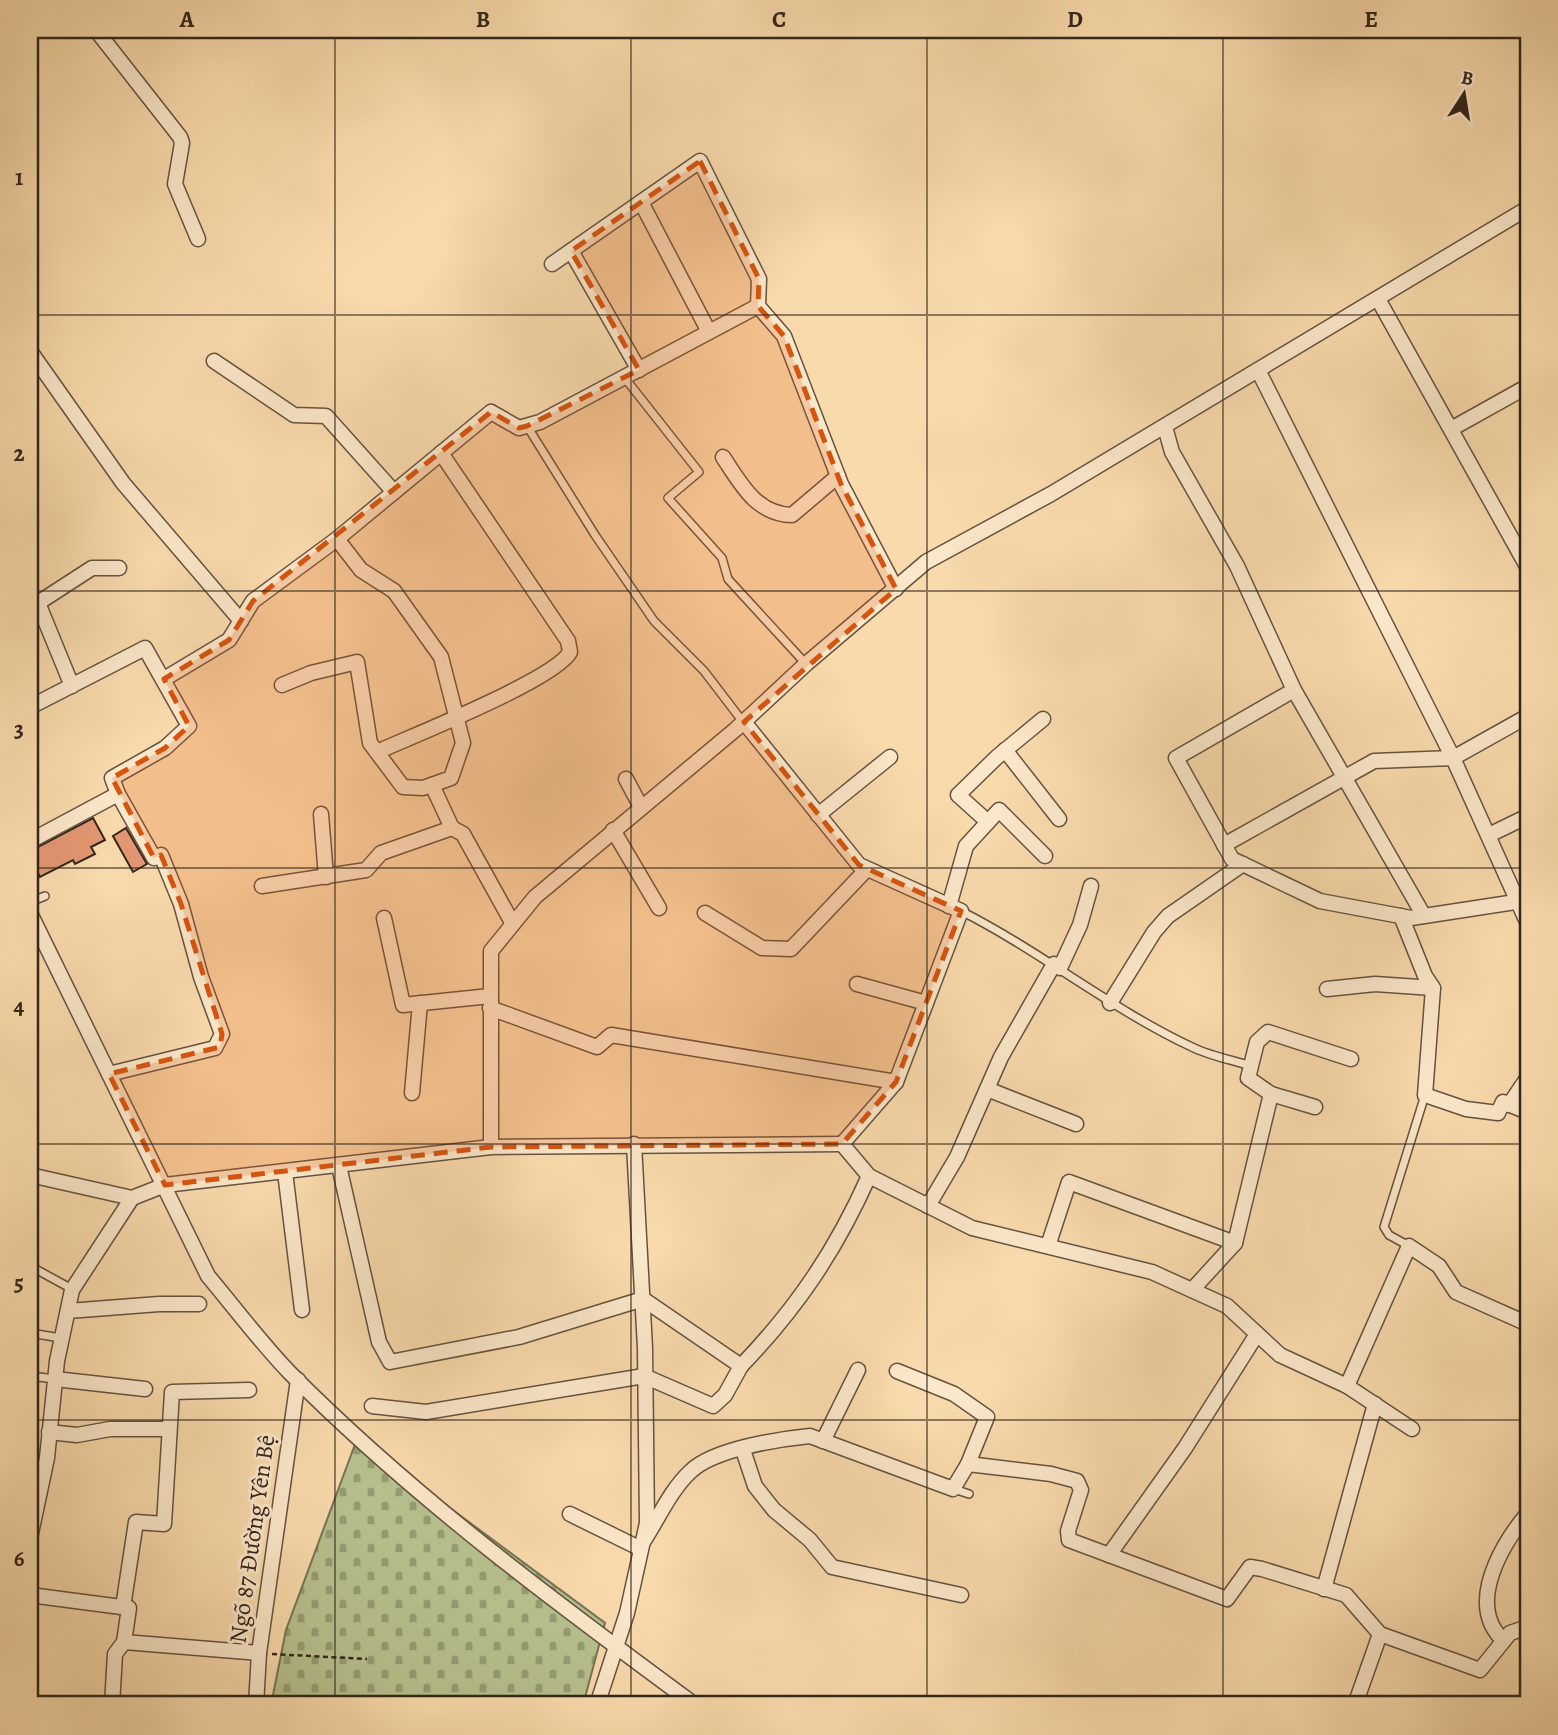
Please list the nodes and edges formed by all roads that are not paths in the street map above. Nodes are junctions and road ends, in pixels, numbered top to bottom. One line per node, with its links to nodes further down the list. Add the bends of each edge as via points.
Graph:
1 (96, 30): 4 (street, via 180,137 176,184)
2 (641, 202): 5 (street); 8 (street, via 700,161 759,279); 9 (street)
3 (1528, 208): 7 (street)
4 (198, 239)
5 (571, 251): 6 (street); 12 (street)
6 (552, 264)
7 (1378, 299): 13 (street); 18 (street)
8 (758, 306): 9 (street); 21 (street, via 784,336)
9 (709, 332): 12 (street)
10 (30, 351): 27 (street, via 123,483)
11 (214, 361): 22 (street, via 294,415 326,416)
12 (639, 370): 14 (street)
13 (1258, 370): 17 (street); 41 (street)
14 (624, 377): 16 (street); 28 (lane, via 699,472 668,498 722,558 728,579)
15 (1528, 386): 18 (street)
16 (527, 426): 19 (street, via 519,428 491,412); 37 (lane, via 654,621 704,671)
17 (1165, 427): 26 (street, via 926,562); 32 (street, via 1172,452 1237,566)
18 (1451, 429): 25 (street)
19 (441, 453): 22 (street); 34 (street, via 568,641 570,652 530,682)
20 (723, 457): 21 (street, via 749,495 774,514 792,515)
21 (838, 475): 26 (street)
22 (394, 492): 23 (street)
23 (337, 539): 27 (street, via 253,601); 34 (street, via 361,570 394,591 441,657)
24 (119, 568): 31 (street, via 92,568 38,603)
25 (1528, 568)
26 (896, 589): 28 (street)
27 (240, 621): 29 (street, via 229,640)
28 (806, 664): 37 (street)
29 (164, 679): 31 (street, via 145,648); 45 (street, via 189,726 165,747 112,778)
30 (282, 685): 39 (street, via 357,662 370,743)
31 (72, 686): 33 (street)
32 (1294, 690): 42 (street); 56 (street, via 1176,758)
33 (30, 707)
34 (456, 716): 39 (street); 44 (street, via 463,743 451,778)
35 (1528, 716): 41 (street)
36 (1043, 719): 38 (street)
37 (744, 722): 46 (street); 48 (street)
38 (1005, 750): 50 (street); 51 (street, via 958,795)
39 (377, 752): 44 (street, via 403,787)
40 (890, 757): 48 (street)
41 (1453, 758): 42 (street, via 1374,761); 54 (street)
42 (1345, 778): 56 (street); 70 (street)
43 (626, 779): 46 (street)
44 (432, 785): 52 (street)
45 (118, 794): 55 (street); 84 (street, via 154,858 161,855 222,1034 215,1048)
46 (641, 807): 53 (street)
47 (321, 814): 60 (street)
48 (818, 815): 59 (street)
49 (1528, 816): 54 (street)
50 (1059, 819)
51 (988, 822): 57 (street, via 999,810); 66 (street, via 966,846)
52 (452, 828): 60 (street, via 381,853 366,870); 73 (street, via 463,834)
53 (612, 830): 65 (street); 73 (street, via 535,897)
54 (1489, 835): 64 (street)
55 (30, 841)
56 (1224, 845): 58 (street, via 1232,859)
57 (1045, 856)
58 (1243, 864): 69 (street, via 1320,901); 81 (street, via 1168,916)
59 (867, 869): 66 (street); 68 (street, via 791,948 762,948)
60 (326, 877): 62 (street)
61 (1091, 886): 74 (street, via 1080,925)
62 (262, 887)
63 (45, 896): 67 (lane)
64 (1525, 901): 70 (street); 72 (street)
65 (659, 908)
66 (955, 909): 74 (lane); 80 (street)
67 (30, 912): 84 (street)
68 (705, 914)
69 (1401, 916): 70 (street); 76 (street)
70 (1424, 916)
71 (384, 918): 79 (street, via 403,1005)
72 (1528, 924)
73 (513, 925): 78 (street, via 491,951)
74 (1057, 966): 81 (lane); 87 (street, via 1001,1057)
75 (857, 984): 80 (street)
76 (1433, 988): 77 (street, via 1375,984); 90 (street)
77 (1327, 989)
78 (490, 1002): 79 (street); 86 (street, via 597,1047 611,1035); 97 (street)
79 (420, 1003): 88 (street)
80 (926, 1003): 86 (street)
81 (1110, 1003): 83 (lane, via 1195,1049)
82 (1350, 1059): 83 (street, via 1268,1032 1257,1042)
83 (1251, 1066): 89 (street, via 1248,1078)
84 (109, 1074): 102 (street)
85 (1528, 1077): 91 (street)
86 (896, 1083): 96 (street)
87 (987, 1089): 94 (street); 104 (street, via 957,1157)
88 (412, 1093)
89 (1271, 1094): 92 (street); 105 (street)
90 (1425, 1095): 91 (street, via 1466,1109 1498,1113 1503,1102); 106 (lane, via 1384,1227 1389,1236)
91 (1509, 1105): 93 (street)
92 (1315, 1107)
93 (1528, 1112)
94 (1076, 1124)
95 (634, 1144): 96 (street); 97 (street); 111 (street)
96 (842, 1144): 101 (street)
97 (491, 1147): 98 (street)
98 (339, 1166): 99 (street); 111 (street, via 379,1342 390,1362 519,1337)
99 (285, 1172): 102 (street); 113 (street)
100 (30, 1175): 103 (street)
101 (869, 1176): 104 (street); 119 (street, via 845,1231 781,1324)
102 (165, 1185): 103 (street); 125 (street, via 208,1276)
103 (132, 1198): 109 (street)
104 (928, 1206): 107 (street, via 972,1228)
105 (1235, 1243): 107 (street, via 1069,1181); 110 (street)
106 (1409, 1246): 115 (street, via 1439,1266 1456,1292); 126 (street)
107 (1048, 1247): 110 (street, via 1152,1272)
108 (30, 1266): 109 (lane)
109 (72, 1290): 114 (street)
110 (1192, 1290): 117 (street, via 1227,1306)
111 (643, 1299): 119 (street); 123 (street)
112 (199, 1304): 114 (street)
113 (302, 1310)
114 (68, 1311): 118 (street)
115 (1528, 1324)
116 (30, 1333): 118 (lane)
117 (1257, 1334): 126 (street, via 1280,1355); 143 (street, via 1185,1448)
118 (62, 1339): 124 (street)
119 (741, 1366): 123 (street, via 725,1395 713,1406)
120 (858, 1370): 134 (street)
121 (897, 1371): 136 (street, via 954,1394 987,1417)
122 (30, 1376): 124 (lane)
123 (644, 1376): 130 (street, via 426,1412); 142 (street, via 647,1523)
124 (55, 1379): 127 (street); 133 (street)
125 (298, 1381): 152 (street, via 416,1489); 153 (street, Ngõ 87 Đường Yên Bệ)
126 (1347, 1386): 129 (street)
127 (145, 1389)
128 (248, 1390): 131 (street, via 172,1392)
129 (1375, 1404): 132 (street); 144 (street)
130 (372, 1406)
131 (167, 1429): 133 (street, via 110,1429 77,1435); 147 (street, via 164,1524 136,1522)
132 (1412, 1429)
133 (50, 1432): 141 (street)
134 (823, 1441): 135 (street, via 810,1436 785,1438); 137 (street)
135 (743, 1450): 142 (street, via 707,1460 692,1470); 146 (street, via 755,1486 832,1567)
136 (968, 1464): 137 (street); 143 (street, via 1077,1481 1081,1490 1067,1536)
137 (953, 1489): 138 (lane)
138 (969, 1494)
139 (1528, 1513): 150 (street, via 1498,1559 1487,1597 1490,1622)
140 (570, 1514): 142 (street)
141 (30, 1538)
142 (639, 1548): 152 (street)
143 (1109, 1555): 144 (street, via 1227,1599 1250,1567)
144 (1324, 1589): 149 (street, via 1346,1595)
145 (30, 1595): 147 (street)
146 (961, 1595)
147 (123, 1607): 151 (street, via 129,1608)
148 (1528, 1627): 150 (street, via 1510,1633)
149 (1380, 1634): 150 (street, via 1480,1670); 158 (street)
150 (1503, 1641)
151 (124, 1642): 153 (street); 154 (street, via 115,1654)
152 (614, 1646): 156 (street); 157 (street)
153 (259, 1653): 155 (street, Ngõ 87 Đường Yên Bệ)
154 (112, 1705)
155 (256, 1705)
156 (597, 1705)
157 (695, 1705)
158 (1355, 1705)

